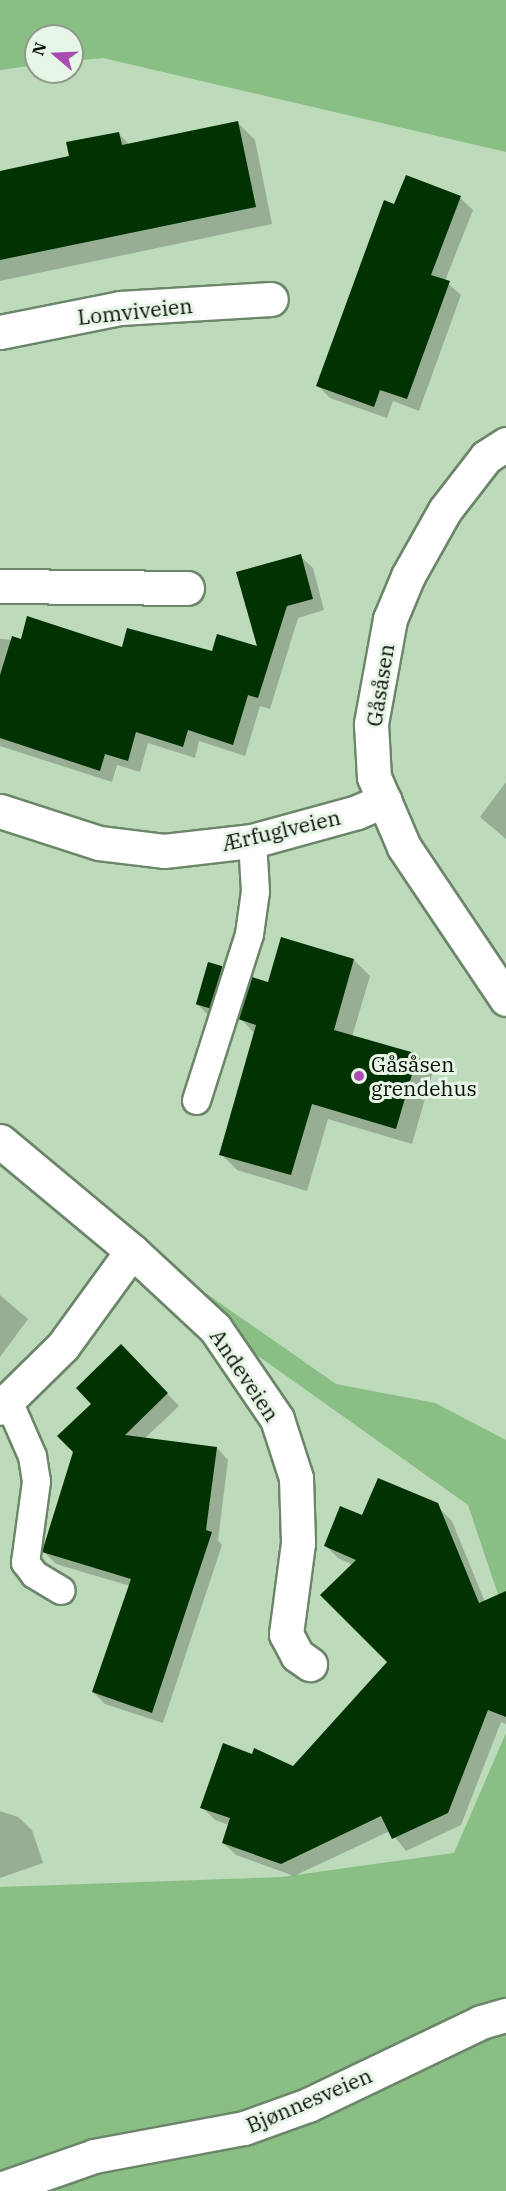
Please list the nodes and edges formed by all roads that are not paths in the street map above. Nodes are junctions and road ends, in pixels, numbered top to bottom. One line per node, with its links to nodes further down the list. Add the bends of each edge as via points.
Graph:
1 (272, 299): 2 (street, Lomviveien, via 120,308)
2 (0, 332)
3 (506, 444): 6 (street, Gåsåsen, via 486,456 445,510 408,576 390,619 371,724 374,777)
4 (0, 586): 5 (street)
5 (187, 588)
6 (385, 800): 8 (street, Ærfuglveien, via 357,813); 9 (street, Gåsåsen, via 404,847)
7 (0, 811): 8 (street, Ærfuglveien, via 99,843 164,851)
8 (252, 841): 10 (lane, via 255,891 249,934)
9 (506, 999)
10 (196, 1100)
11 (0, 1141): 12 (street, Andeveien)
12 (132, 1251): 13 (street, via 63,1346); 15 (street, Andeveien, via 215,1328 277,1419 296,1478 298,1543 286,1634 297,1655)
13 (4, 1406): 14 (lane, via 32,1456 36,1481 25,1562 34,1574)
14 (61, 1590)
15 (310, 1664)
16 (506, 2015): 17 (street, Bjønnesveien, via 481,2022 308,2104 244,2128 94,2156)
17 (0, 2189)

